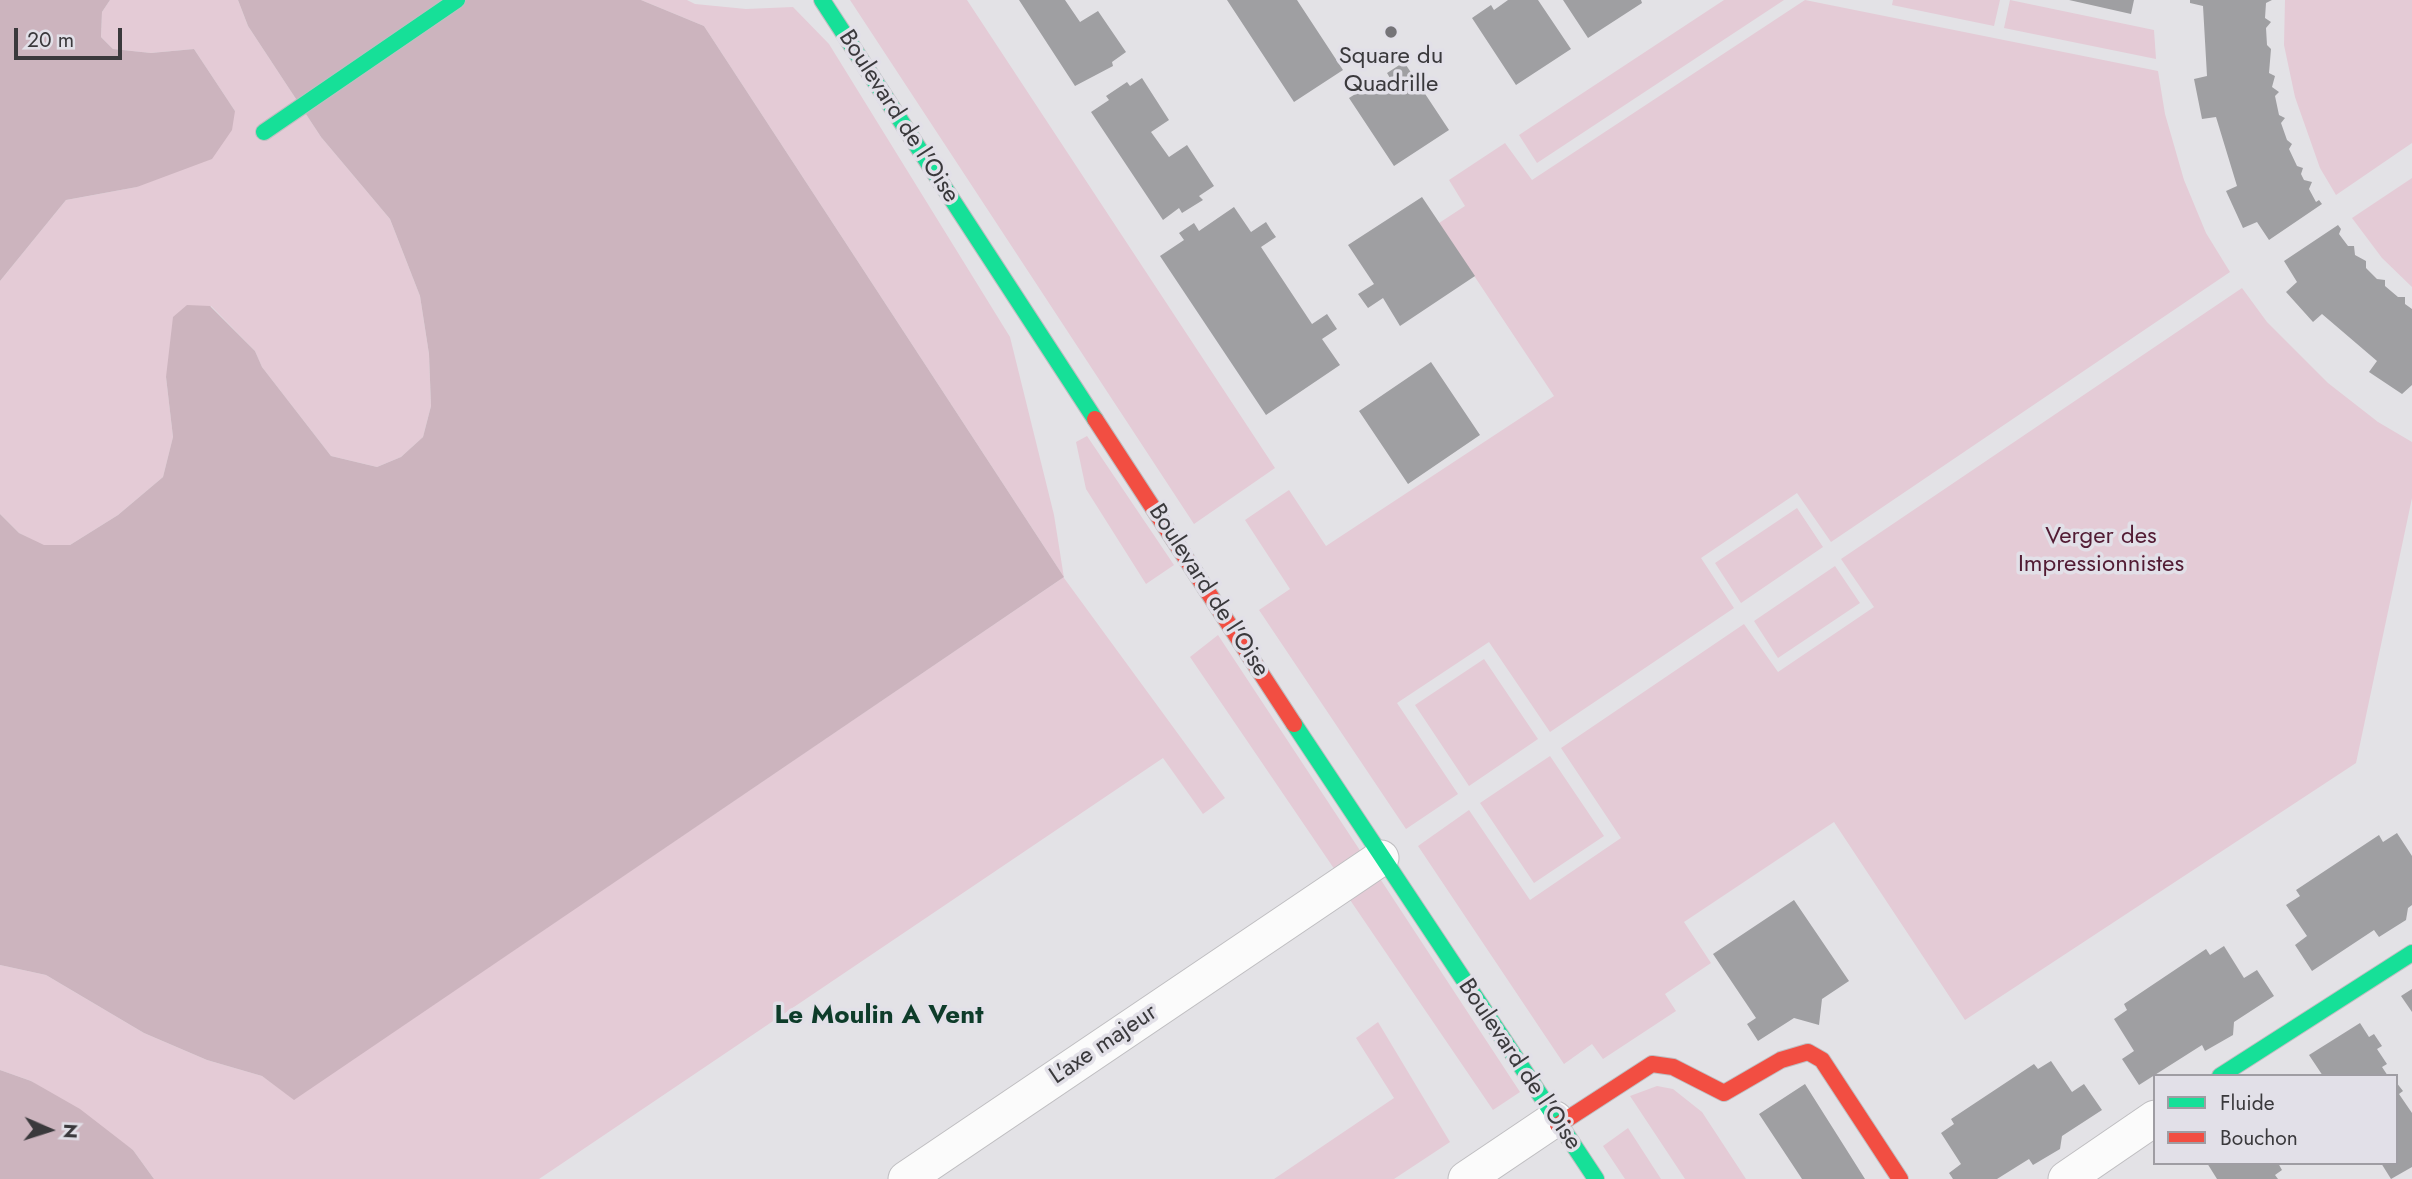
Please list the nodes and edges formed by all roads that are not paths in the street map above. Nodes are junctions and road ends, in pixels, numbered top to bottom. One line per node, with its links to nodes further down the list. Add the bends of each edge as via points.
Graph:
1 (457, 0): 3 (main road)
2 (822, 1): 4 (main road, Boulevard de l'Oise)
3 (264, 132)
4 (1381, 858): 8 (main road, Boulevard de l'Oise); 9 (street, L'axe majeur)
5 (2412, 953): 6 (main road)
6 (2223, 1074)
7 (2153, 1119): 13 (street)
8 (1556, 1122): 10 (street); 11 (main road, Boulevard de l'Oise); 12 (main road, via 1652,1063 1673,1067 1724,1093 1781,1060 1808,1052 1822,1060)
9 (906, 1179)
10 (1466, 1179)
11 (1595, 1179)
12 (1900, 1179)
13 (2066, 1179)

